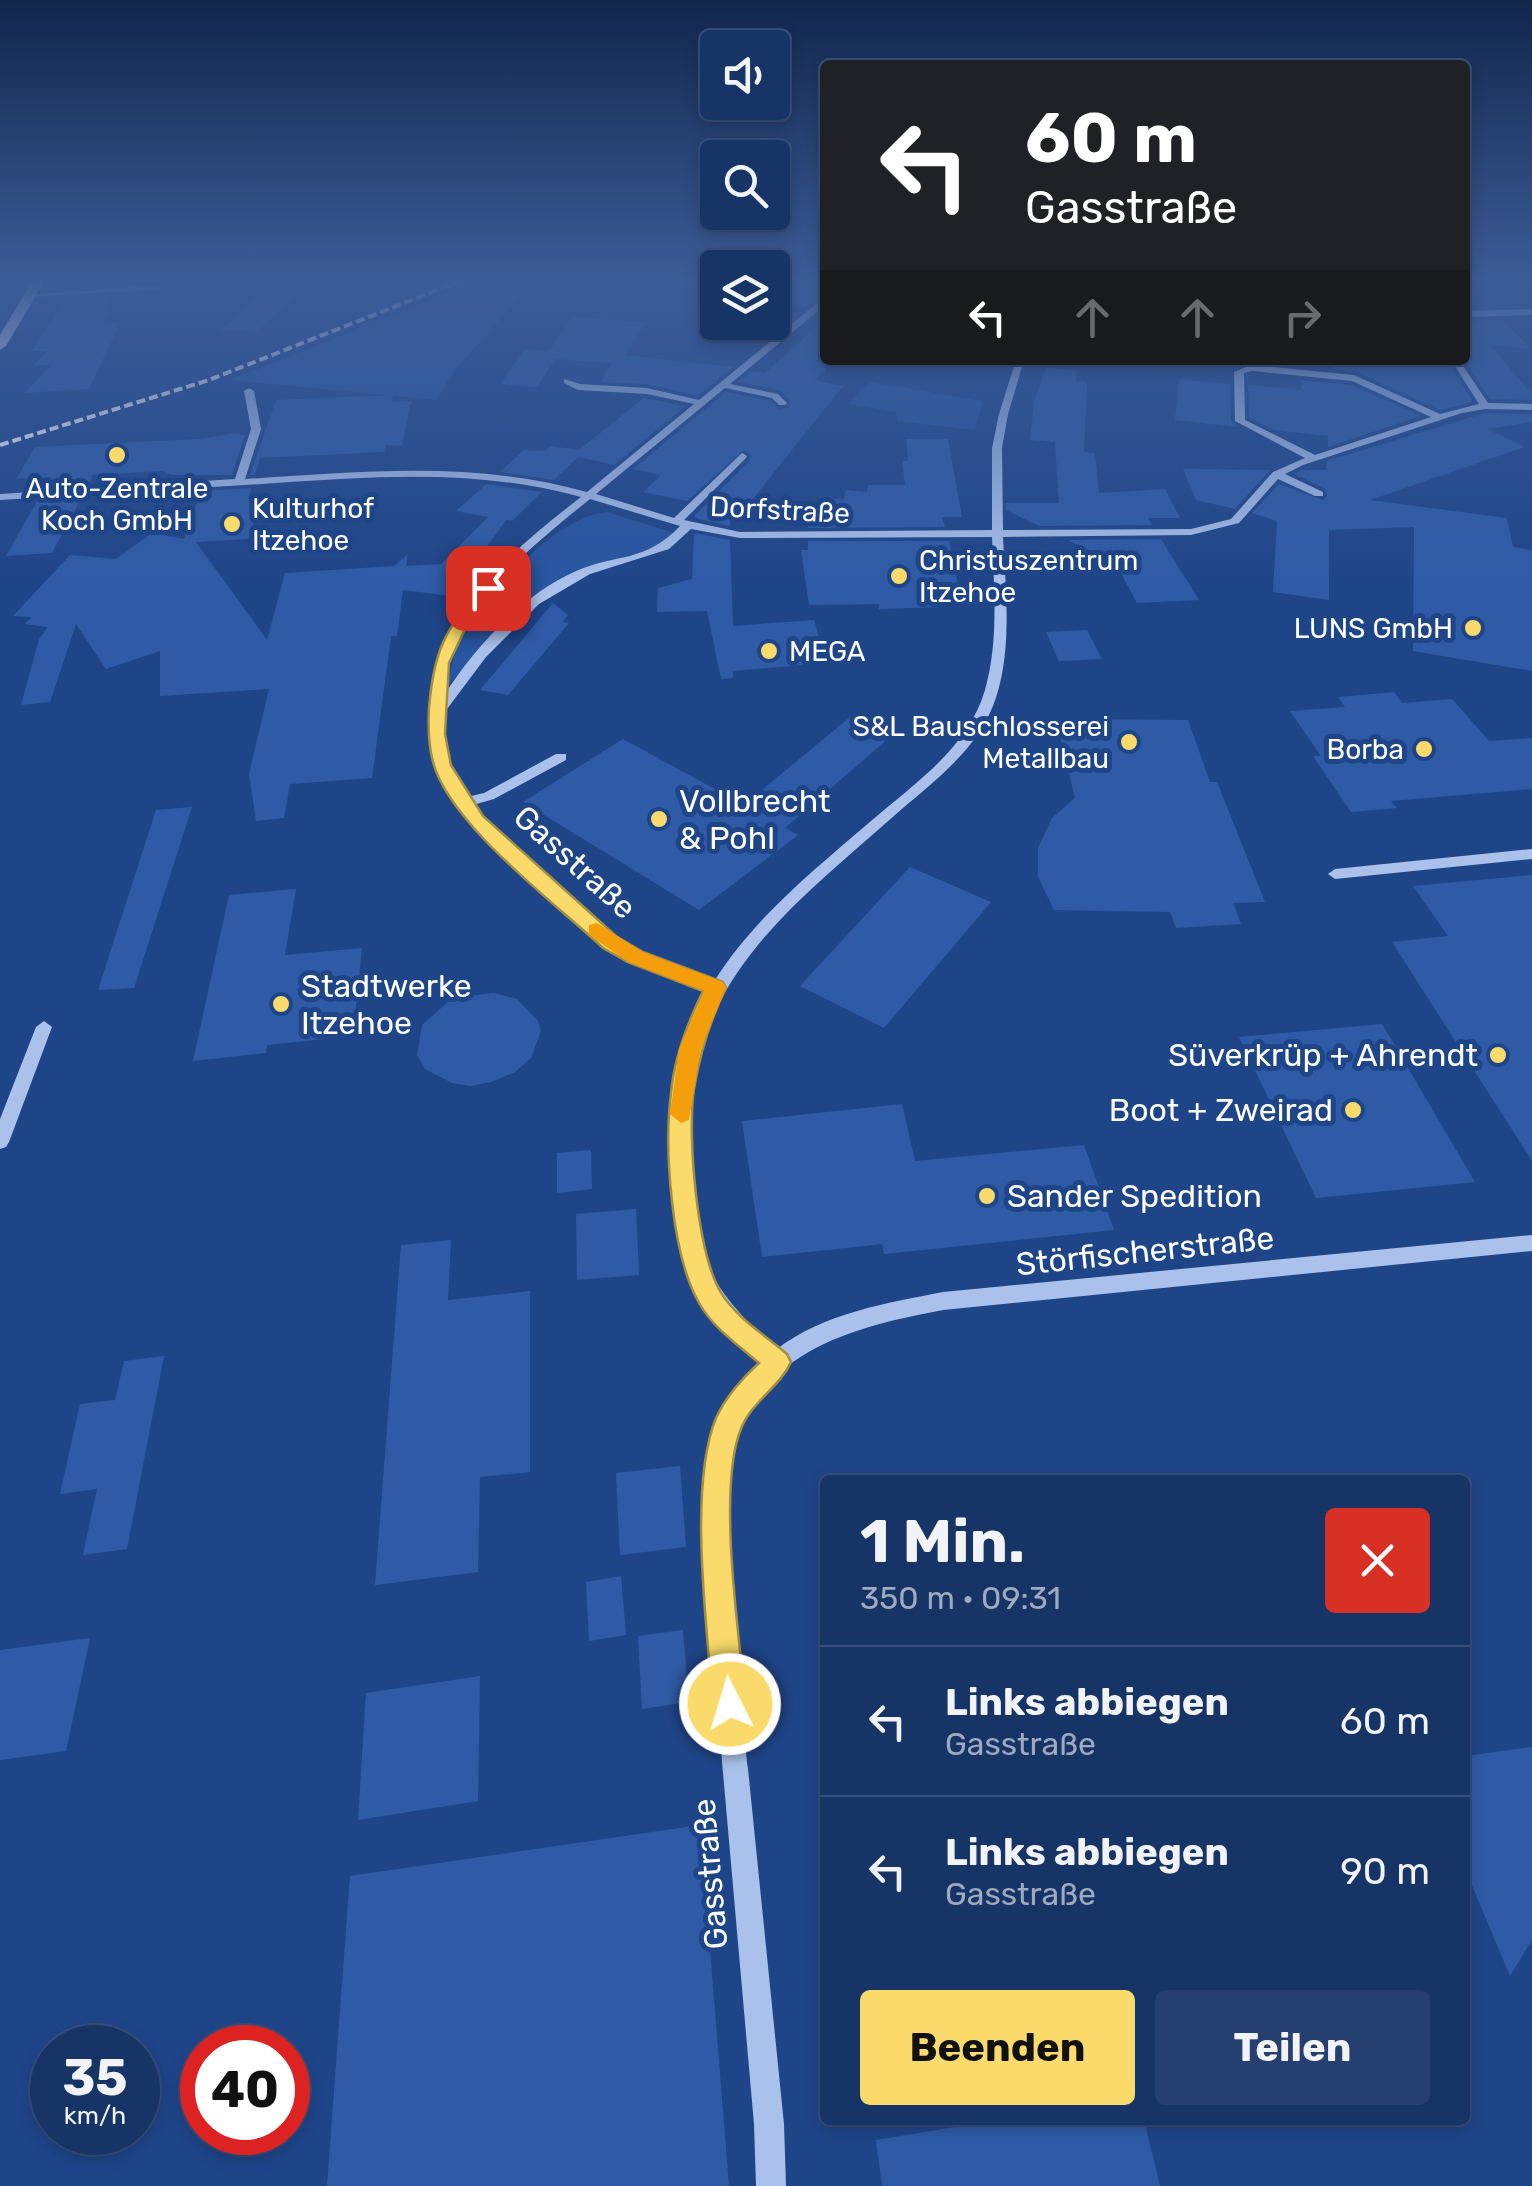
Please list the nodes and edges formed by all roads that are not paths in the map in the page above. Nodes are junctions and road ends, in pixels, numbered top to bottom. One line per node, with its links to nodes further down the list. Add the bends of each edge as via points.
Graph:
1 (729, 380): 7 (street, Gasstraße)
2 (1015, 380): 22 (street, via 997,444)
3 (1239, 380): 15 (street, via 1240,421)
4 (1358, 380): 13 (street)
5 (1468, 380): 11 (street)
6 (567, 381): 9 (street)
7 (723, 385): 9 (street, Gasstraße); 10 (street)
8 (249, 392): 17 (street, via 255,436)
9 (702, 403): 19 (street, Gasstraße)
10 (782, 403)
11 (1484, 406): 12 (street, Dorfstraße); 13 (street, Dorfstraße)
12 (1532, 407)
13 (1438, 417): 15 (street, Dorfstraße)
14 (742, 456): 21 (street)
15 (1314, 458): 16 (street, Dorfstraße)
16 (1277, 474): 18 (street); 22 (street, Dorfstraße, via 1234,521 1209,529)
17 (238, 482): 19 (street, Dorfstraße, via 462,474); 20 (street, Dorfstraße)
18 (1319, 494)
19 (589, 495): 21 (street, Dorfstraße); 23 (street, Gasstraße, via 512,561 461,622 441,663)
20 (0, 497)
21 (681, 525): 22 (street, Dorfstraße, via 776,537); 23 (street, via 668,546 596,567 554,589 482,655)
22 (998, 535): 28 (street, via 997,660 973,732 756,933)
23 (436, 719): 25 (street, Gasstraße, via 442,765)
24 (561, 757): 25 (street)
25 (463, 804): 28 (street, Gasstraße, via 610,942)
26 (1532, 854): 27 (street)
27 (1335, 874)
28 (716, 988): 32 (street, via 699,1020 682,1092 685,1226 709,1297)
29 (44, 1028): 30 (street)
30 (0, 1142)
31 (1532, 1243): 32 (street, Störfischerstraße, via 943,1301 841,1323)
32 (778, 1362): 33 (street, Gasstraße, via 728,1422 715,1491)
33 (771, 2186)

